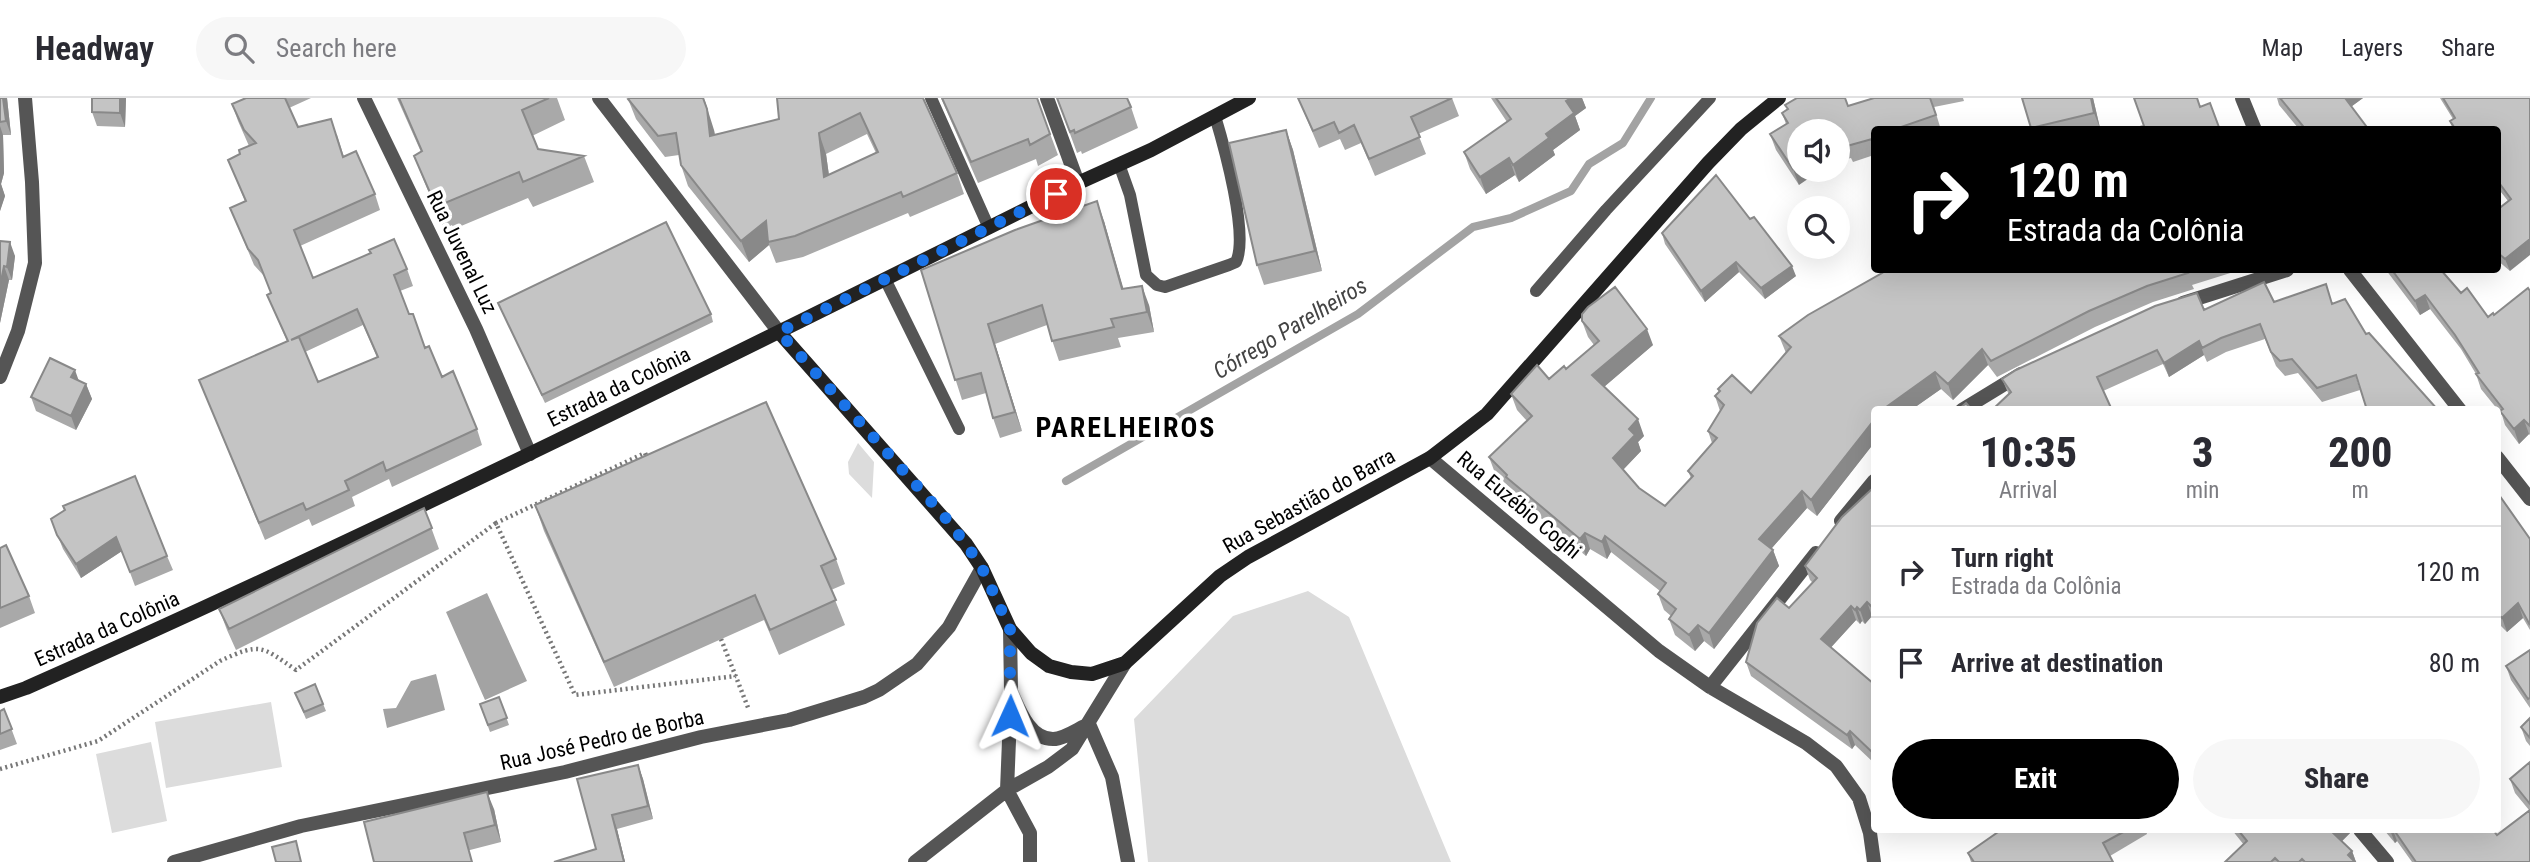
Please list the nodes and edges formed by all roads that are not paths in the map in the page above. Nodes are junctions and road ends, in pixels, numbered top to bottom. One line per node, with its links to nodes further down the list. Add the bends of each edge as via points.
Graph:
1 (25, 98): 22 (street, via 35,263 18,331)
2 (364, 98): 26 (street, Rua Juvenal Luz, via 476,329)
3 (600, 98): 20 (street)
4 (931, 98): 14 (lane)
5 (1046, 98): 13 (street)
6 (1249, 98): 10 (main road, Estrada da Colônia)
7 (1710, 98): 18 (lane)
8 (1779, 98): 27 (main road, Rua Euzébio Coghi, via 1708,163 1487,414)
9 (2242, 98): 11 (street)
10 (1215, 116): 12 (main road, Estrada da Colônia); 12 (lane, via 1228,156 1241,244 1236,261 1229,265 1165,286 1150,280)
11 (2253, 126)
12 (1119, 164): 13 (main road, Estrada da Colônia)
13 (1078, 183): 14 (main road, Estrada da Colônia)
14 (989, 228): 17 (main road, Estrada da Colônia)
15 (2278, 273): 19 (street)
16 (2352, 273): 24 (street)
17 (885, 279): 20 (main road, Estrada da Colônia); 25 (lane)
18 (1536, 291)
19 (2170, 307)
20 (779, 332): 26 (main road, Estrada da Colônia); 31 (main road, via 944,516)
21 (2029, 370): 23 (street)
22 (0, 377)
23 (1979, 405)
24 (2457, 406)
25 (959, 429)
26 (530, 454): 36 (main road, Estrada da Colônia, via 225,600)
27 (1430, 458): 33 (main road, Rua Sebastião do Barra, via 1220,576); 34 (street, Rua Euzébio Coghi, via 1659,651)
28 (2501, 462): 30 (street)
29 (1871, 485): 34 (street)
30 (2530, 499)
31 (982, 568): 32 (main road); 40 (street, Rua José Pedro de Borba, via 949,627 917,664 879,691 789,720 301,826)
32 (1010, 629): 33 (main road, via 1049,666 1092,674); 35 (street)
33 (1125, 663): 37 (street, Rua Sebastião do Barra)
34 (1710, 687): 44 (street, Rua Euzébio Coghi, via 1806,743 1836,766 1859,798)
35 (1011, 691): 37 (street, via 1024,720 1039,736 1055,739); 38 (street)
36 (0, 698)
37 (1089, 724): 38 (street, Rua Sebastião do Barra, via 1072,749); 43 (street, via 1112,777)
38 (1007, 790): 41 (street, Rua Sebastião do Barra); 42 (street, via 1030,833)
39 (2363, 833): 45 (street)
40 (174, 862)
41 (915, 862)
42 (1030, 862)
43 (1128, 862)
44 (1874, 862)
45 (2388, 862)

